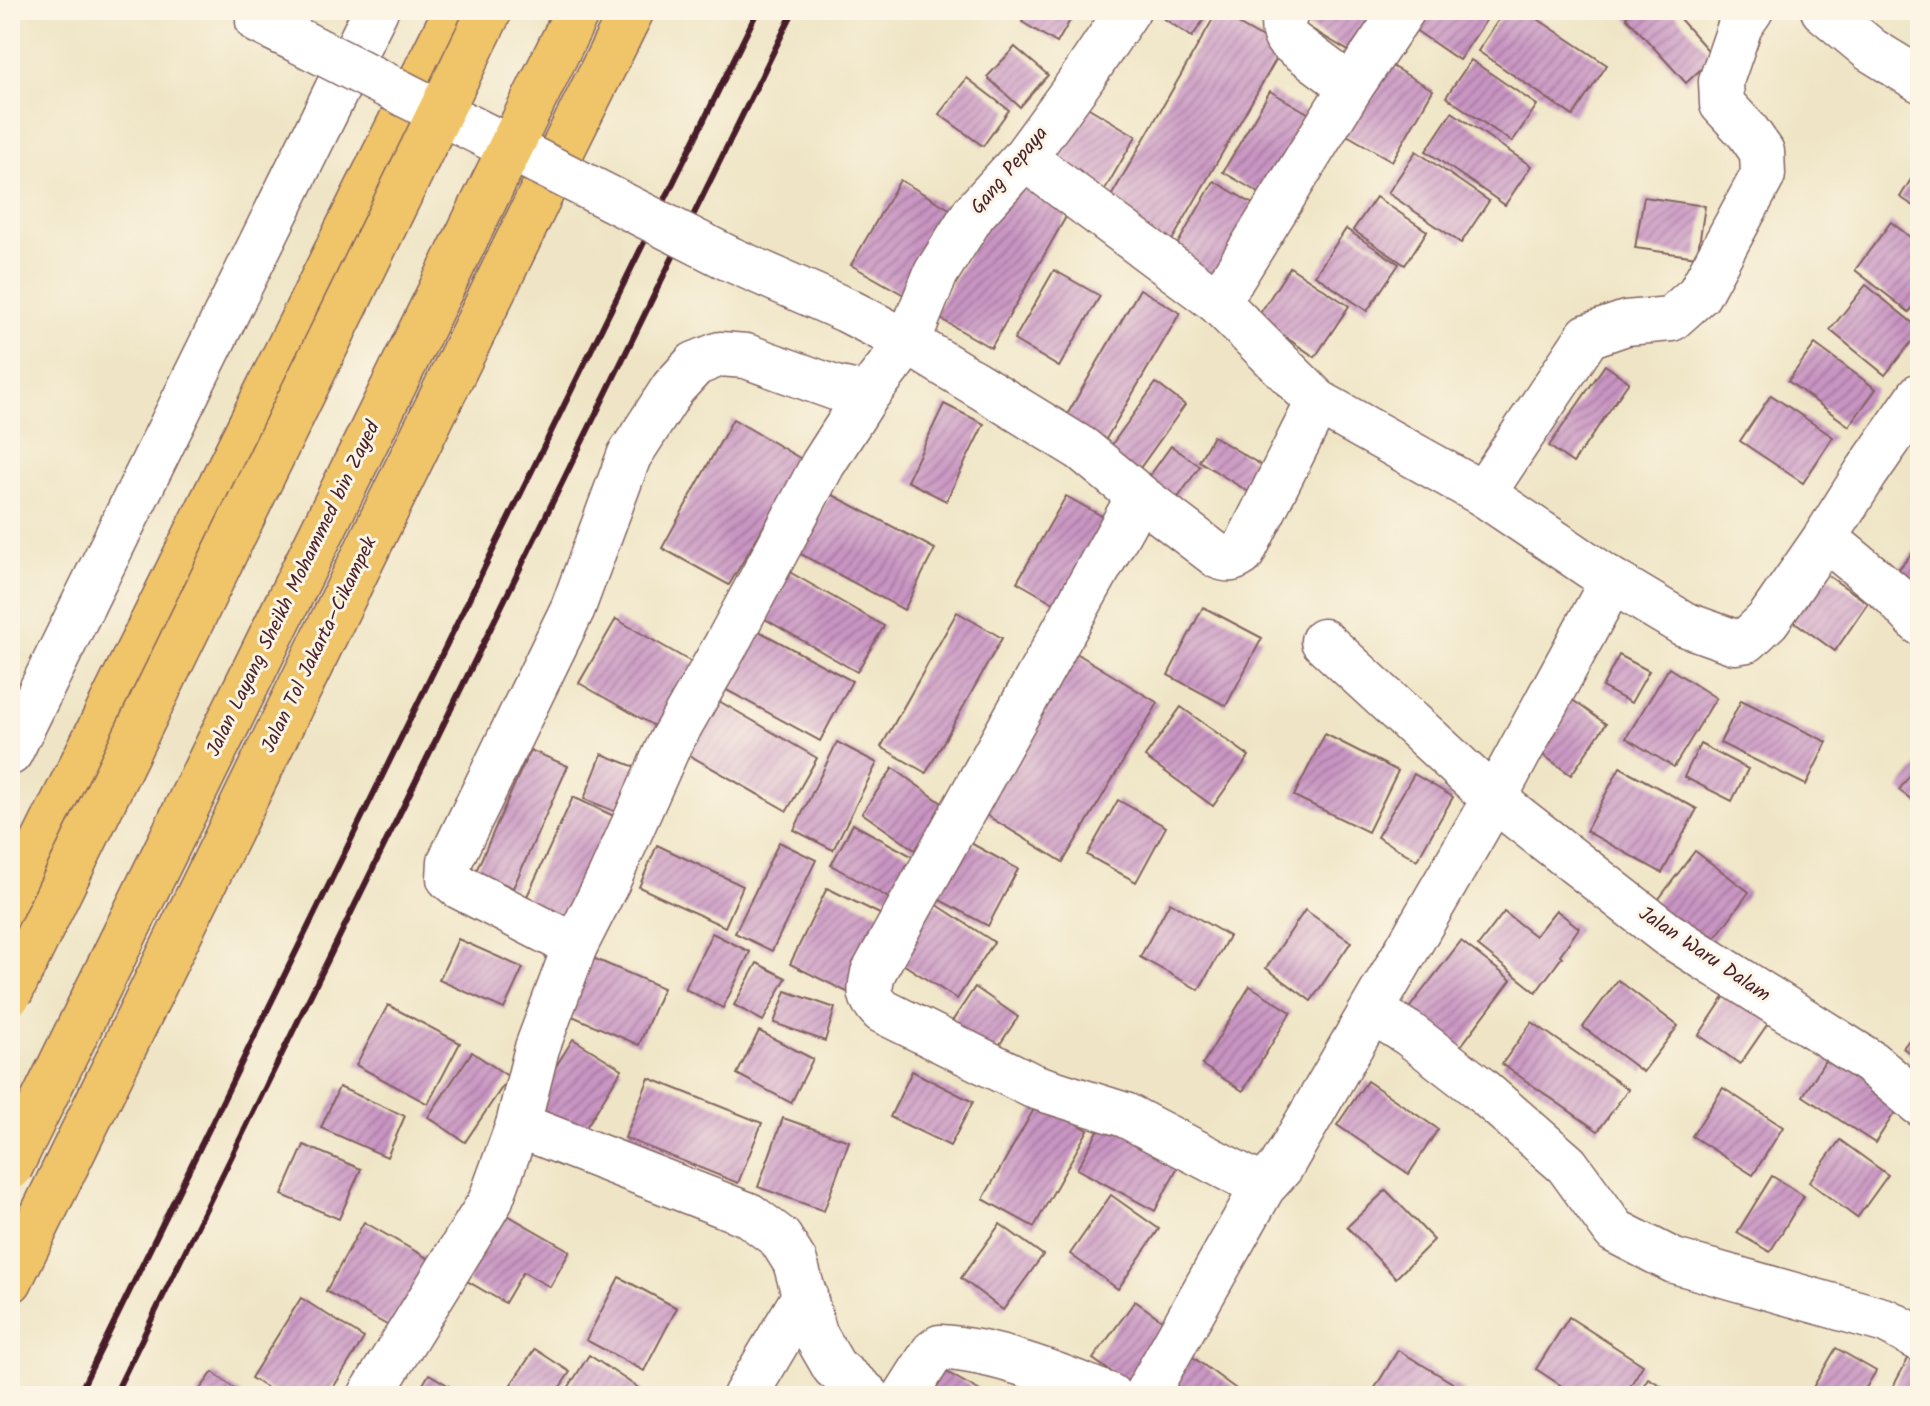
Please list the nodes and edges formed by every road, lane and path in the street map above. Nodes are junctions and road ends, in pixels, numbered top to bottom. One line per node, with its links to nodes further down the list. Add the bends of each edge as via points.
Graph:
1 (264, 10): 16 (street, bridge, via 258,21 730,259)
2 (376, 10): 26 (street)
3 (456, 10): 28 (highway)
4 (490, 10): 30 (highway, bridge)
5 (578, 10): 34 (highway, Jalan Layang Sheikh Mohammed bin Zayed, bridge)
6 (632, 10): 36 (highway, Jalan Tol Jakarta–Cikampek)
7 (1128, 10): 14 (street, Gang Pepaya)
8 (1287, 10): 13 (street, via 1287,39)
9 (1403, 10): 13 (street)
10 (1751, 10): 20 (street, via 1721,81 1722,104 1762,152 1763,175 1699,294 1671,319 1626,323 1588,336)
11 (1823, 10): 12 (street, via 1871,50)
12 (1920, 80)
13 (1351, 87): 15 (street)
14 (1024, 158): 15 (street); 16 (street, Gang Pepaya, via 974,213 936,273)
15 (1218, 302): 19 (street)
16 (908, 342): 17 (street, Gang Pepaya); 21 (street, via 1082,449)
17 (867, 395): 29 (street, Gang Pepaya, via 823,464 670,743); 29 (street, via 746,356 720,354 695,364 673,388 629,456 573,608 450,861 449,878 460,887)
18 (1920, 395): 22 (street)
19 (1318, 402): 20 (street); 21 (street, via 1235,559 1219,557)
20 (1483, 494): 23 (street)
21 (1139, 496): 35 (street, via 873,973 870,997 882,1011 1033,1086 1125,1115)
22 (1825, 538): 23 (street, via 1768,620 1747,640 1735,642 1684,624); 24 (street)
23 (1612, 581): 27 (street)
24 (1920, 623)
25 (1323, 641): 27 (street, Jalan Waru Dalam)
26 (10, 753)
27 (1494, 799): 31 (street); 32 (street, Jalan Waru Dalam, via 1667,934 1870,1062)
28 (10, 909)
29 (575, 946): 33 (street, Gang Pepaya, via 537,1048)
30 (10, 993)
31 (1372, 1011): 35 (street, via 1281,1167); 38 (street, via 1479,1088 1567,1165 1615,1231 1674,1261 1886,1321)
32 (1920, 1104)
33 (518, 1125): 37 (street, via 749,1215 780,1238 795,1262); 39 (street, Gang Pepaya, via 490,1202)
34 (10, 1168)
35 (1263, 1187): 44 (street)
36 (10, 1281)
37 (805, 1295): 40 (street); 41 (street, via 815,1334 834,1367)
38 (1920, 1339)
39 (370, 1396)
40 (745, 1396)
41 (868, 1396)
42 (905, 1396): 43 (street, via 940,1347 1043,1369)
43 (1110, 1396)
44 (1145, 1396)

